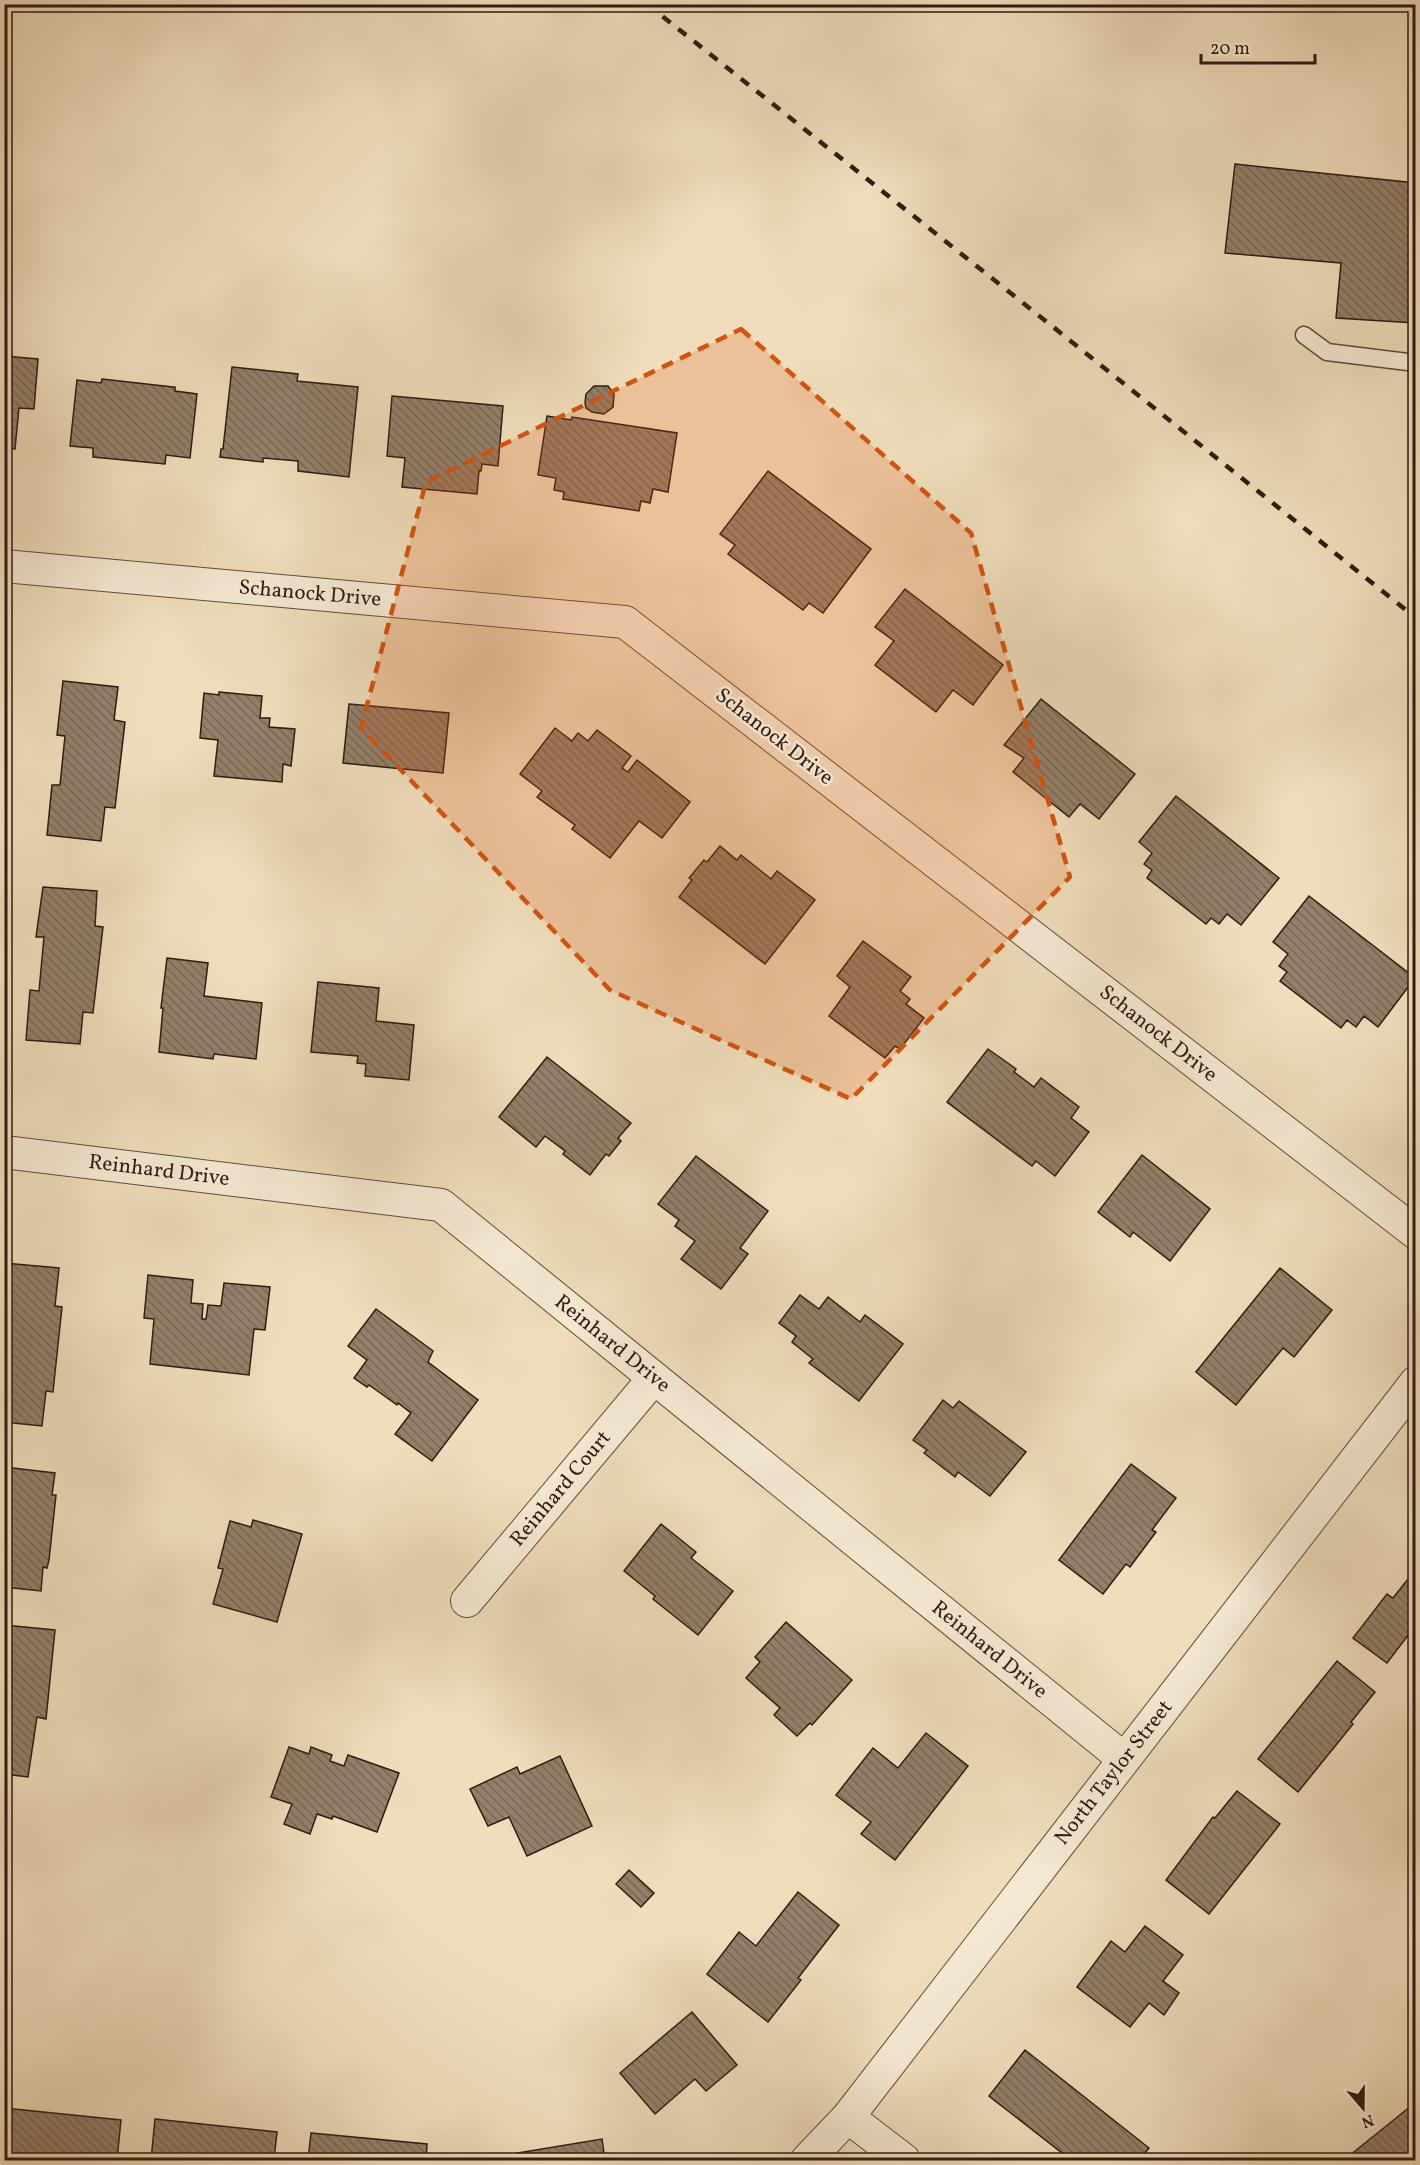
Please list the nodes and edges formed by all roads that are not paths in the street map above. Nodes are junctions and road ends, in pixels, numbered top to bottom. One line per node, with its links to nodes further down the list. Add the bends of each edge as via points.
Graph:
1 (1304, 335): 2 (lane, via 1327,352)
2 (1416, 363)
3 (4, 567): 5 (street, Schanock Drive, via 625,622)
4 (4, 1152): 6 (street, Reinhard Drive, via 441,1205)
5 (1416, 1233)
6 (654, 1378): 8 (street, Reinhard Court); 9 (street, Reinhard Drive)
7 (1416, 1382): 9 (street, North Taylor Street)
8 (467, 1601)
9 (1124, 1760): 10 (street, North Taylor Street)
10 (848, 2117): 11 (street, North Taylor Street); 12 (street)
11 (807, 2160)
12 (904, 2160)

